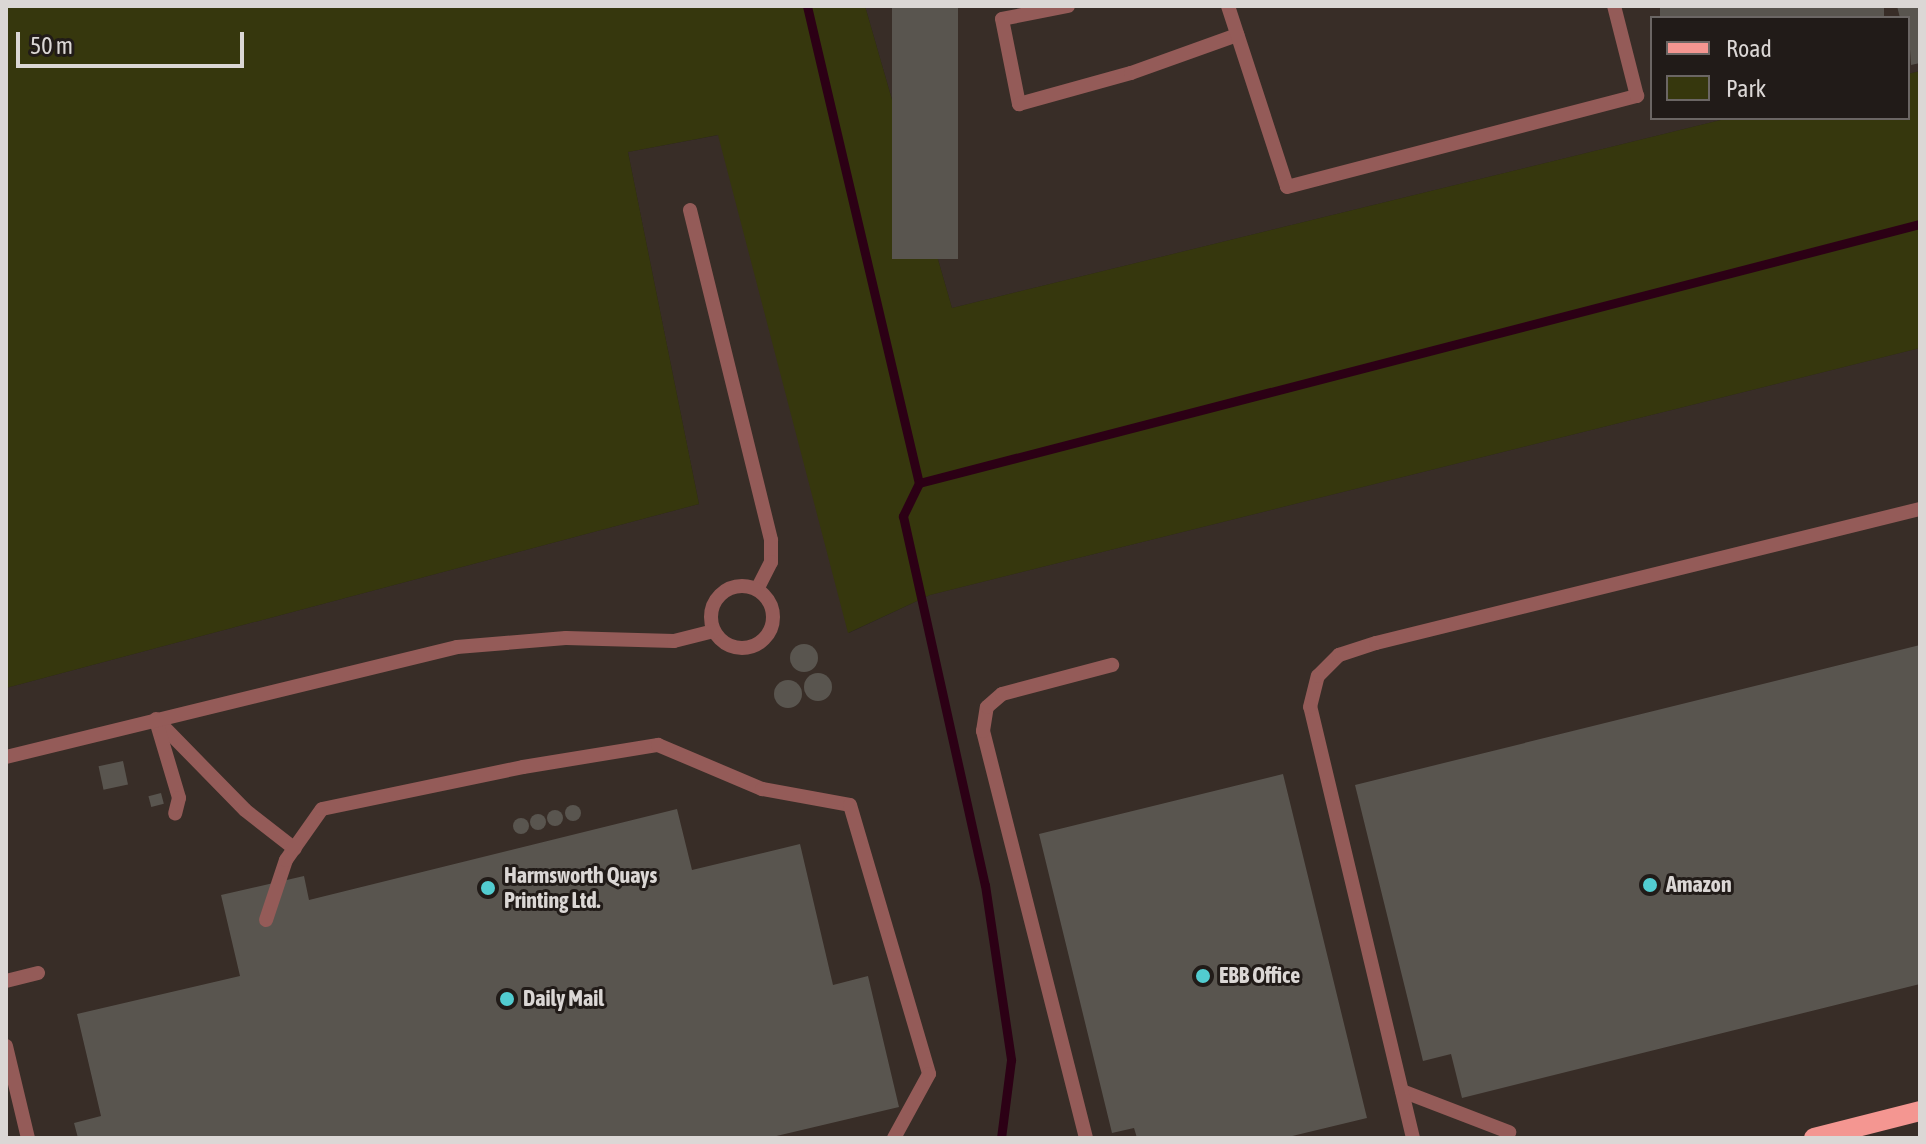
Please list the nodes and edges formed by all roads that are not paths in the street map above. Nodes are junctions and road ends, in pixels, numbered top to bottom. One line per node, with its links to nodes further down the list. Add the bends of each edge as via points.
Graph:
1 (1068, 6): 4 (lane, via 1002,19 1019,104 1131,73)
2 (1228, 6): 4 (lane)
3 (1614, 6): 4 (lane, via 1637,96 1287,187)
4 (1237, 35)
5 (690, 210): 7 (lane, via 771,540 771,562)
6 (1920, 509): 18 (lane, via 1376,643 1339,655 1318,676 1310,707)
7 (757, 589): 8 (lane, via 741,585 722,593 712,610); 8 (lane, via 773,608 766,638 738,648)
8 (714, 631): 10 (lane, via 674,641 566,638 457,647)
9 (1112, 665): 24 (lane, via 1002,694 987,707 983,731)
10 (156, 719): 11 (lane); 12 (lane, via 179,798); 13 (lane, via 245,810)
11 (6, 757)
12 (175, 814)
13 (295, 849): 14 (lane); 23 (lane, via 322,809 658,745 762,789 850,805 929,1074)
14 (266, 920)
15 (38, 973): 16 (lane)
16 (6, 981)
17 (6, 1046): 22 (lane)
18 (1402, 1091): 20 (lane); 25 (lane)
19 (1920, 1111): 21 (main road)
20 (1509, 1132)
21 (1823, 1137)
22 (28, 1138)
23 (894, 1138)
24 (1086, 1138)
25 (1413, 1138)

